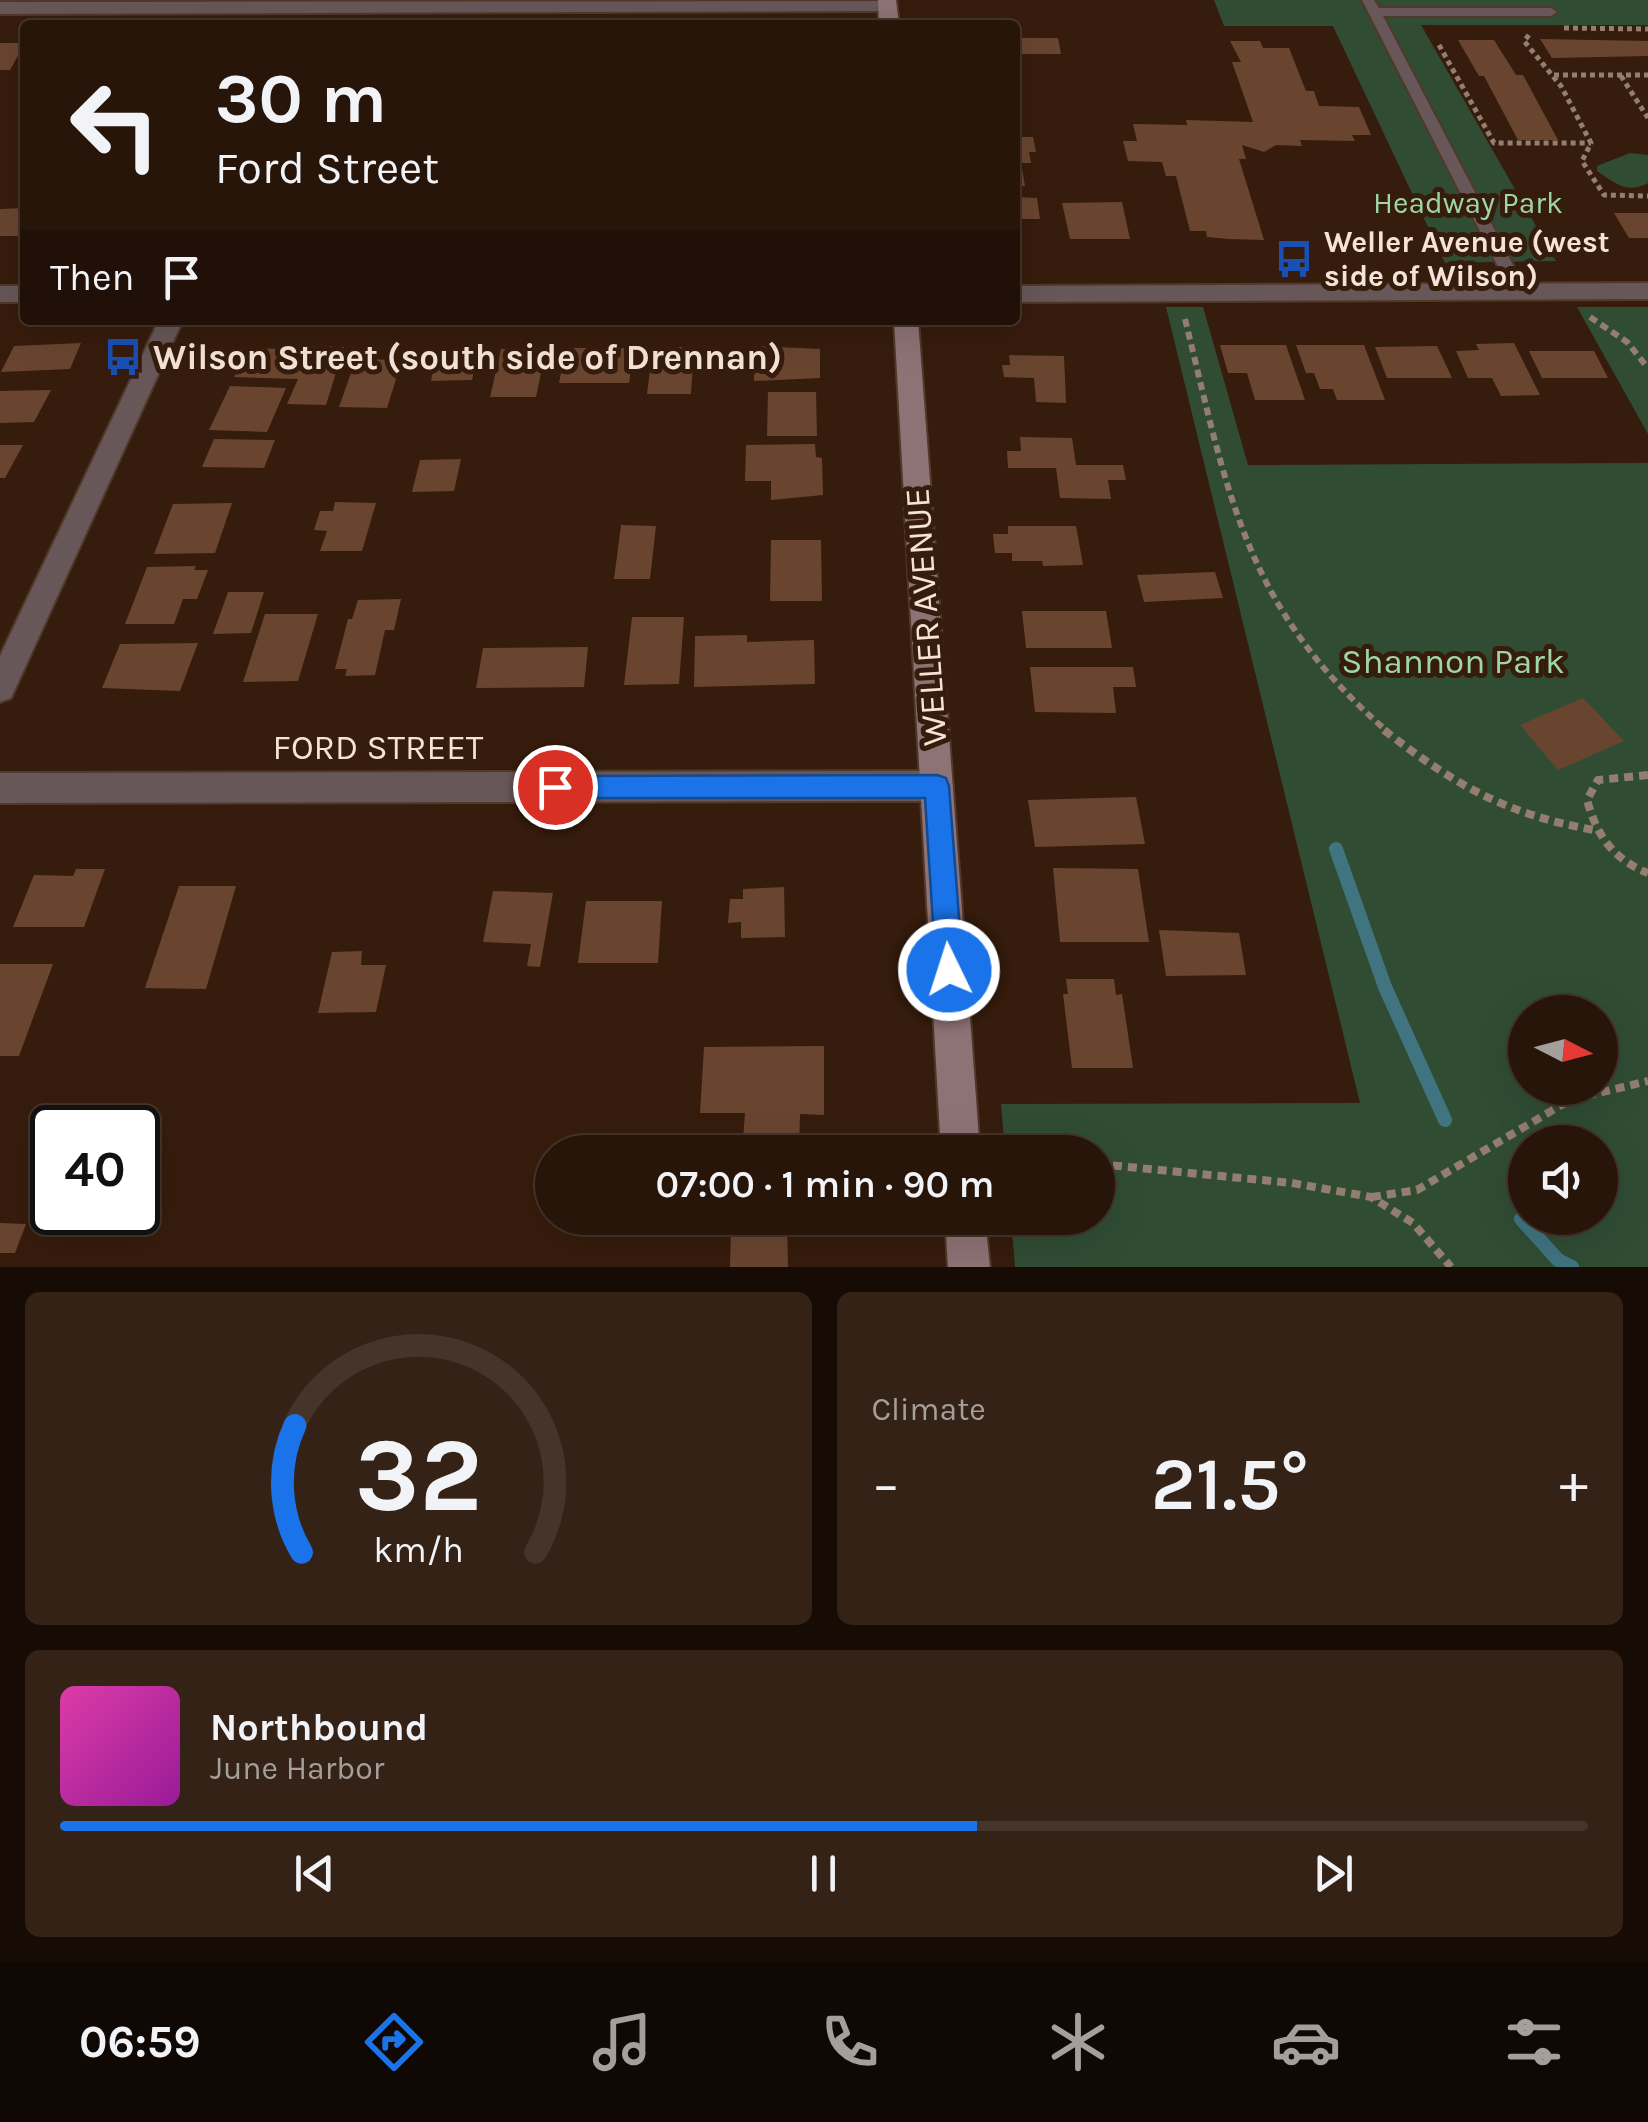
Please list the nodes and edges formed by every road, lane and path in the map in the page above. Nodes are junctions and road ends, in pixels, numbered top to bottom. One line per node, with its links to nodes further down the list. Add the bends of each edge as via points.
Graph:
1 (1371, 6): 5 (lane); 16 (lane)
2 (0, 8): 3 (street)
3 (316, 11): 4 (street)
4 (888, 11)
5 (1551, 12)
6 (1557, 28): 7 (path)
7 (1648, 29)
8 (1534, 30): 10 (path, via 1524,42)
9 (1439, 44): 14 (path, via 1494,143)
10 (1554, 75): 11 (path); 14 (path)
11 (1620, 75): 12 (path); 13 (path)
12 (1648, 75)
13 (1648, 118)
14 (1591, 143): 15 (path, via 1582,160 1604,196)
15 (1648, 196)
16 (1519, 292): 17 (street); 18 (street)
17 (1648, 292)
18 (1178, 293): 19 (street); 28 (path, via 1243,539 1268,594 1308,652 1413,752 1480,795 1535,820)
19 (1020, 294)
20 (1583, 306): 23 (path)
21 (170, 325): 24 (street)
22 (906, 325): 26 (street, WELLER AVENUE)
23 (1648, 368)
24 (0, 689)
25 (1648, 775): 28 (path, via 1598,780 1587,800)
26 (937, 786): 27 (street, FORD STREET); 31 (street, WELLER AVENUE)
27 (0, 788)
28 (1594, 830): 29 (path, via 1623,864)
29 (1648, 872)
30 (1648, 1081): 33 (path, via 1570,1100 1417,1190)
31 (960, 1135)
32 (1115, 1166): 33 (path)
33 (1371, 1197): 36 (path, via 1413,1223)
34 (967, 1235): 35 (street)
35 (969, 1267)
36 (1452, 1267)

